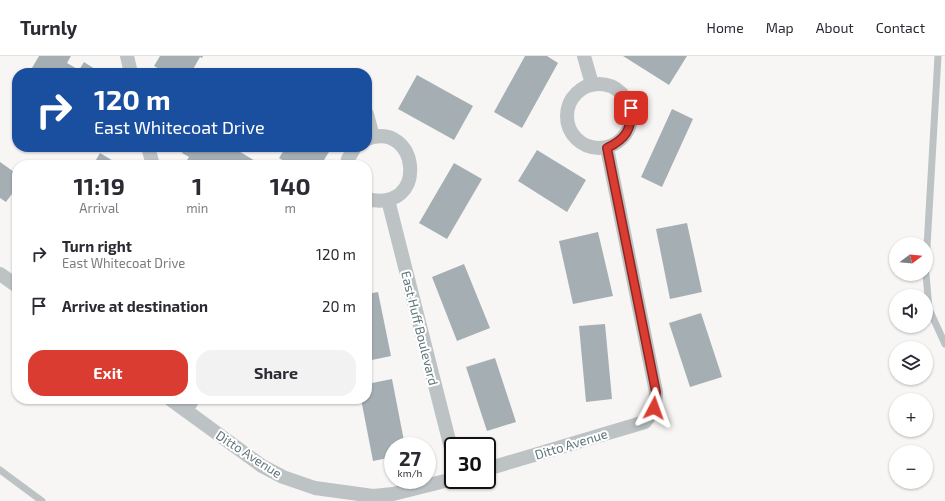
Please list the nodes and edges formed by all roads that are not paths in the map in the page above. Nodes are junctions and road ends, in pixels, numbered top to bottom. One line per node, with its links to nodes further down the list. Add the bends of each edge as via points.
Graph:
1 (127, 56): 4 (street)
2 (584, 56): 5 (street)
3 (938, 56): 10 (lane)
4 (130, 68)
5 (592, 84): 7 (street, via 604,83 616,88 626,96 631,108 632,121 627,133); 7 (street, via 580,89 571,98 567,110 567,123 572,135 582,143 594,148)
6 (372, 138): 9 (street, via 385,137 396,142 405,150 410,161 411,174 407,185 399,194)
7 (607, 148): 17 (street, Ditto Avenue, via 656,392 652,414 645,422)
8 (372, 200): 9 (street)
9 (388, 200): 16 (street, East Huff Boulevard)
10 (928, 237)
11 (0, 274): 13 (street)
12 (927, 281): 14 (lane, via 929,310)
13 (12, 282)
14 (945, 344)
15 (190, 405): 19 (street, Ditto Avenue, via 262,466 283,477 315,488 373,496 393,494)
16 (448, 437)
17 (496, 466)
18 (0, 470): 20 (lane)
19 (444, 481)
20 (42, 501)

